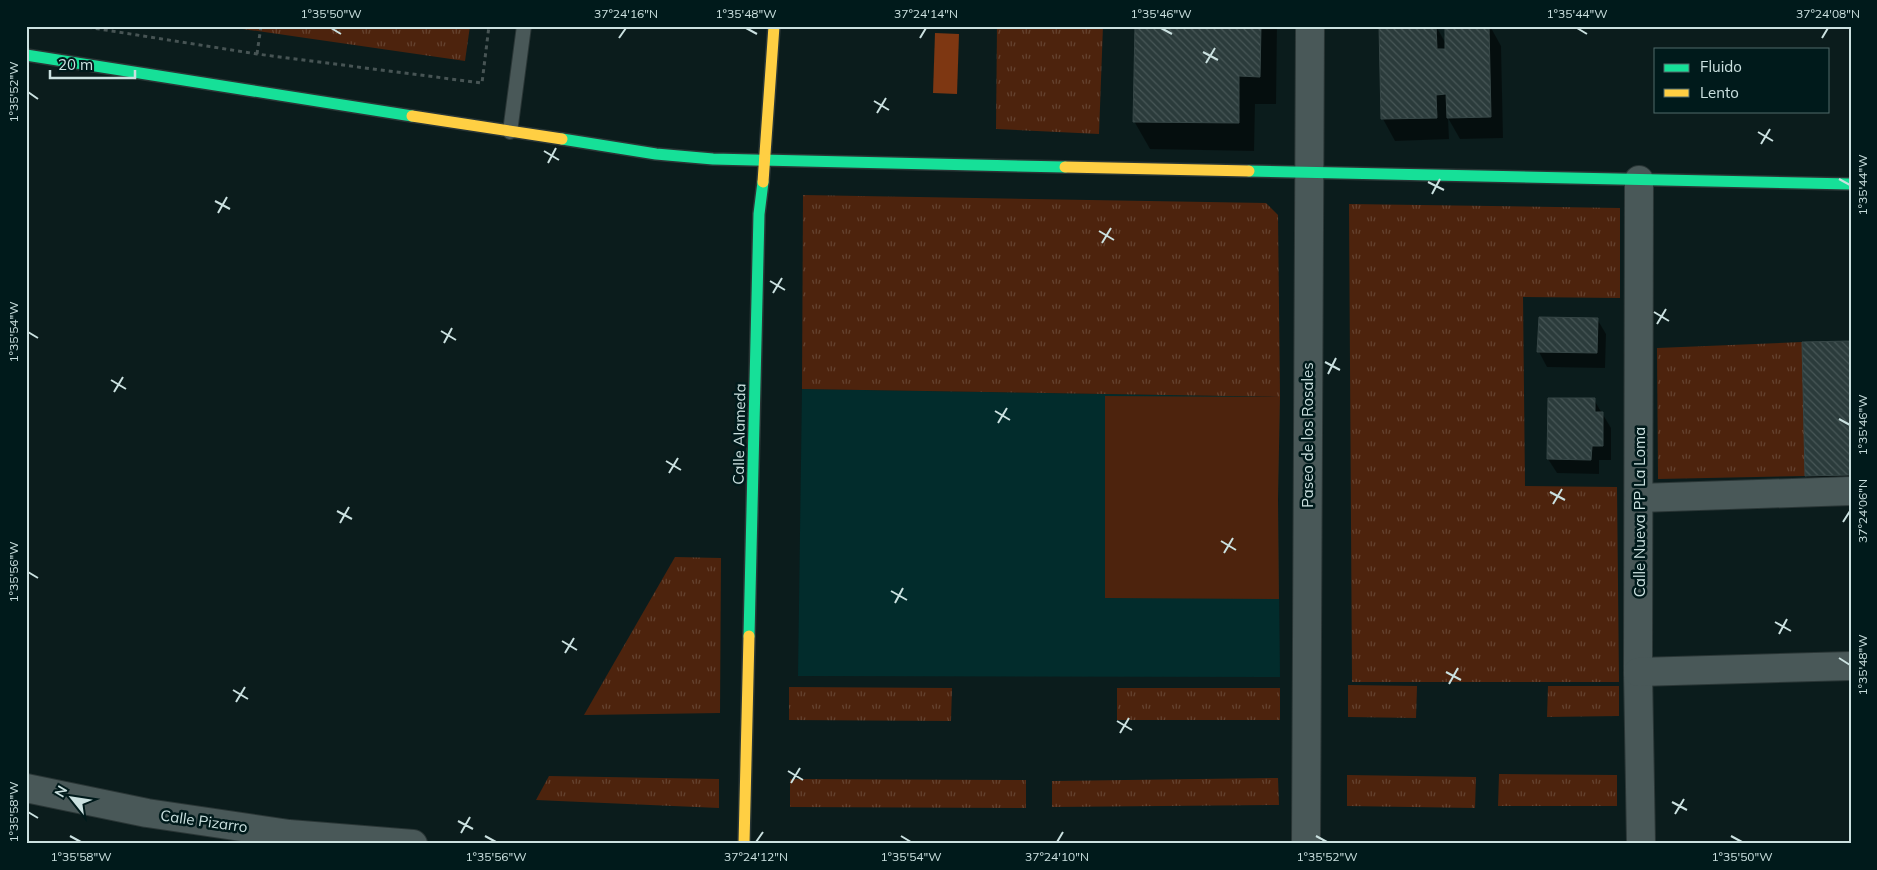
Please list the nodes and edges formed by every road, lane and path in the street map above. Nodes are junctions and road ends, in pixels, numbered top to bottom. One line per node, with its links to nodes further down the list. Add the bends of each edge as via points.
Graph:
1 (80, 26): 7 (path)
2 (261, 26): 7 (path)
3 (489, 26): 7 (path, via 482,83)
4 (524, 26): 9 (lane)
5 (774, 26): 10 (street, Calle Alameda)
6 (1310, 26): 11 (street, Paseo de los Rosales)
7 (257, 54)
8 (26, 55): 9 (street)
9 (510, 132): 10 (street, via 656,154)
10 (766, 160): 11 (street); 20 (street, Calle Alameda, via 760,214)
11 (1308, 172): 12 (street); 21 (street, Paseo de los Rosales)
12 (1640, 180): 13 (street); 15 (street, Calle Nueva PP La Loma)
13 (1851, 184)
14 (1851, 491): 15 (street)
15 (1639, 498): 17 (street, Calle Nueva PP La Loma)
16 (1851, 666): 17 (street)
17 (1638, 672): 22 (street, Calle Nueva PP La Loma)
18 (26, 788): 19 (street, Calle Pizarro, via 146,813 288,834)
19 (413, 844)
20 (744, 844)
21 (1306, 844)
22 (1641, 844)

